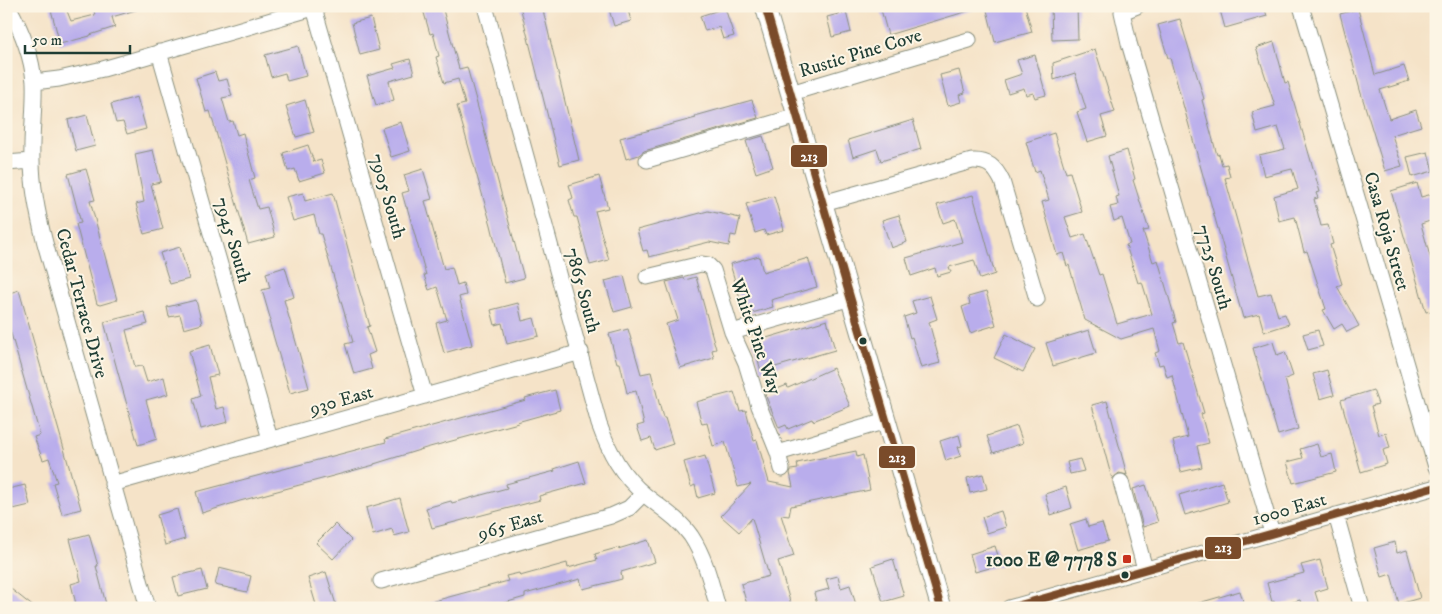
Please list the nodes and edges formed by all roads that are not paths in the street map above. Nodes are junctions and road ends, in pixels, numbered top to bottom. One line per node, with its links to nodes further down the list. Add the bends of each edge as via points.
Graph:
1 (8, 6): 9 (street, Cedar Terrace Drive, via 22,35)
2 (485, 6): 20 (street, 7865 South)
3 (765, 6): 10 (main road)
4 (1137, 6): 32 (street, 7725 South, via 1122,12 1129,43)
5 (1301, 6): 25 (street, Casa Roja Street)
6 (317, 7): 8 (street); 21 (street, 7905 South)
7 (969, 40): 10 (street, Rustic Pine Cove)
8 (160, 52): 9 (street, via 77,75); 23 (street, 7945 South)
9 (34, 82): 13 (street, Cedar Terrace Drive)
10 (790, 93): 11 (main road)
11 (797, 116): 12 (street); 15 (main road)
12 (647, 160)
13 (32, 161): 14 (street); 28 (street, Cedar Terrace Drive, via 44,243)
14 (6, 163)
15 (823, 203): 17 (main road); 18 (street, via 972,161 992,164 1002,181)
16 (647, 278): 19 (street, White Pine Way, via 693,265 708,265 717,278)
17 (851, 298): 19 (street); 22 (main road)
18 (1037, 299)
19 (732, 332): 24 (street, White Pine Way)
20 (581, 352): 21 (street, 930 East); 30 (street, 7865 South, via 607,445 617,464)
21 (425, 396): 23 (street, 930 East)
22 (886, 421): 24 (street); 37 (main road)
23 (270, 439): 28 (street, 930 East)
24 (778, 453): 26 (street, White Pine Way)
25 (1436, 467)
26 (782, 469)
27 (1121, 482): 33 (street)
28 (112, 484): 35 (street, Cedar Terrace Drive)
29 (1436, 487): 31 (street, 1000 East)
30 (643, 494): 34 (street, 965 East, via 629,508 612,516); 36 (street, 7865 South, via 677,520 690,535 700,552)
31 (1336, 515): 32 (street, 1000 East); 39 (street)
32 (1272, 533): 33 (street, 1000 East)
33 (1145, 569): 38 (street, 1000 East)
34 (381, 581)
35 (148, 608)
36 (718, 608)
37 (941, 608)
38 (1009, 608)
39 (1362, 608)

